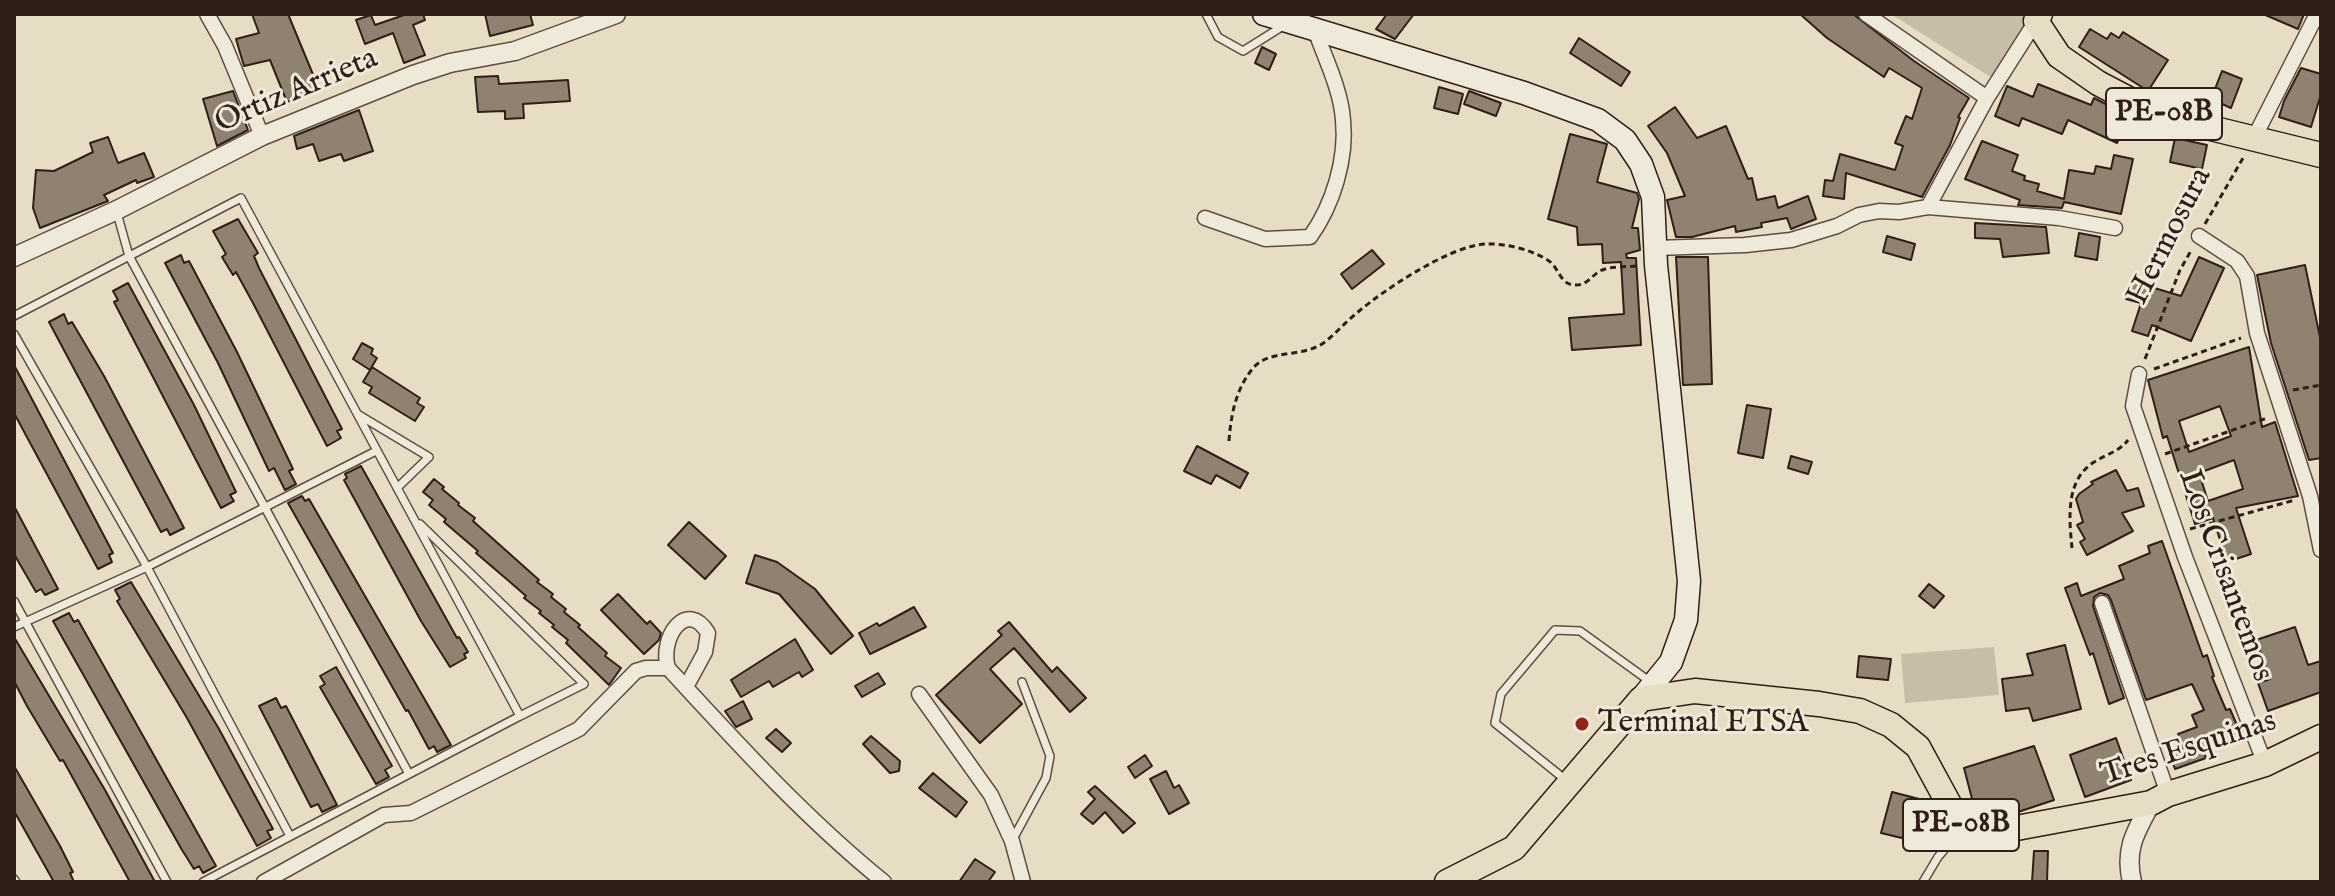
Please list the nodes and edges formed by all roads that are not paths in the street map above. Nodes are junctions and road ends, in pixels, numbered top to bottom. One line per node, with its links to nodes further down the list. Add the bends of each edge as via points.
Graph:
1 (207, 14): 10 (street)
2 (616, 14): 10 (street, Ortiz Arrieta, via 515,51 413,75)
3 (1206, 14): 6 (lane, via 1218,37 1243,51)
4 (1866, 14): 9 (street)
5 (2317, 14): 11 (street)
6 (1273, 17): 8 (main road)
7 (2038, 17): 9 (street); 11 (highway, PE-08B, via 2059,56 2098,83 2182,121)
8 (1315, 30): 15 (street, via 1343,119 1341,161 1325,216 1310,237 1265,239); 19 (main road, via 1598,120 1625,140 1641,164 1653,197)
9 (1987, 98): 13 (street)
10 (262, 136): 14 (street, Ortiz Arrieta)
11 (2253, 140): 12 (highway, PE-08B)
12 (2321, 155)
13 (1928, 207): 16 (street); 19 (street, via 1859,215 1791,240)
14 (117, 210): 18 (lane); 20 (street, Ortiz Arrieta)
15 (1205, 218)
16 (2115, 228)
17 (2199, 236): 29 (street, via 2237,261 2247,276 2257,333 2310,496)
18 (129, 256): 21 (lane); 24 (lane, via 241,198); 27 (lane)
19 (1656, 256): 38 (main road, via 1689,581 1686,620 1671,662)
20 (14, 257)
21 (14, 316)
22 (14, 334): 30 (lane)
23 (2139, 374): 42 (street, Los Crisantemos, via 2133,406)
24 (357, 414): 25 (lane); 26 (lane, via 429,457)
25 (376, 451): 26 (lane); 27 (lane)
26 (397, 488): 28 (lane)
27 (264, 508): 30 (lane); 43 (lane)
28 (413, 517): 40 (lane); 40 (lane, via 584,684)
29 (2321, 550)
30 (147, 567): 33 (lane); 47 (lane)
31 (14, 601): 33 (lane)
32 (2102, 603): 45 (street)
33 (25, 622): 34 (lane); 49 (lane)
34 (14, 627)
35 (668, 668): 37 (street); 37 (street, via 666,645 674,629 685,620 700,623 708,633 705,652); 51 (street, via 636,671 579,729 411,813 384,815)
36 (1022, 682): 48 (lane, via 1050,756 1046,778)
37 (686, 687): 52 (street, via 729,736)
38 (1647, 692): 44 (highway); 44 (lane, via 1580,631 1555,630 1535,652 1501,694 1495,723); 46 (highway, PE-08B, via 1695,691 1860,711 1891,725 1918,747)
39 (919, 694): 48 (street, via 991,795)
40 (520, 716): 43 (lane)
41 (2321, 737): 42 (highway, Tres Esquinas / PE-08B)
42 (2265, 764): 45 (highway, Tres Esquinas / PE-08B)
43 (409, 774): 47 (lane)
44 (1570, 783): 54 (highway, via 1514,848)
45 (2159, 798): 46 (highway, Tres Esquinas / PE-08B, via 1984,834); 56 (street, via 2131,841)
46 (1962, 828): 55 (lane)
47 (290, 836): 50 (lane)
48 (1012, 841): 53 (street)
49 (167, 882)
50 (203, 882)
51 (264, 882)
52 (884, 882)
53 (1023, 882)
54 (1447, 882)
55 (1923, 882)
56 (2132, 882)

